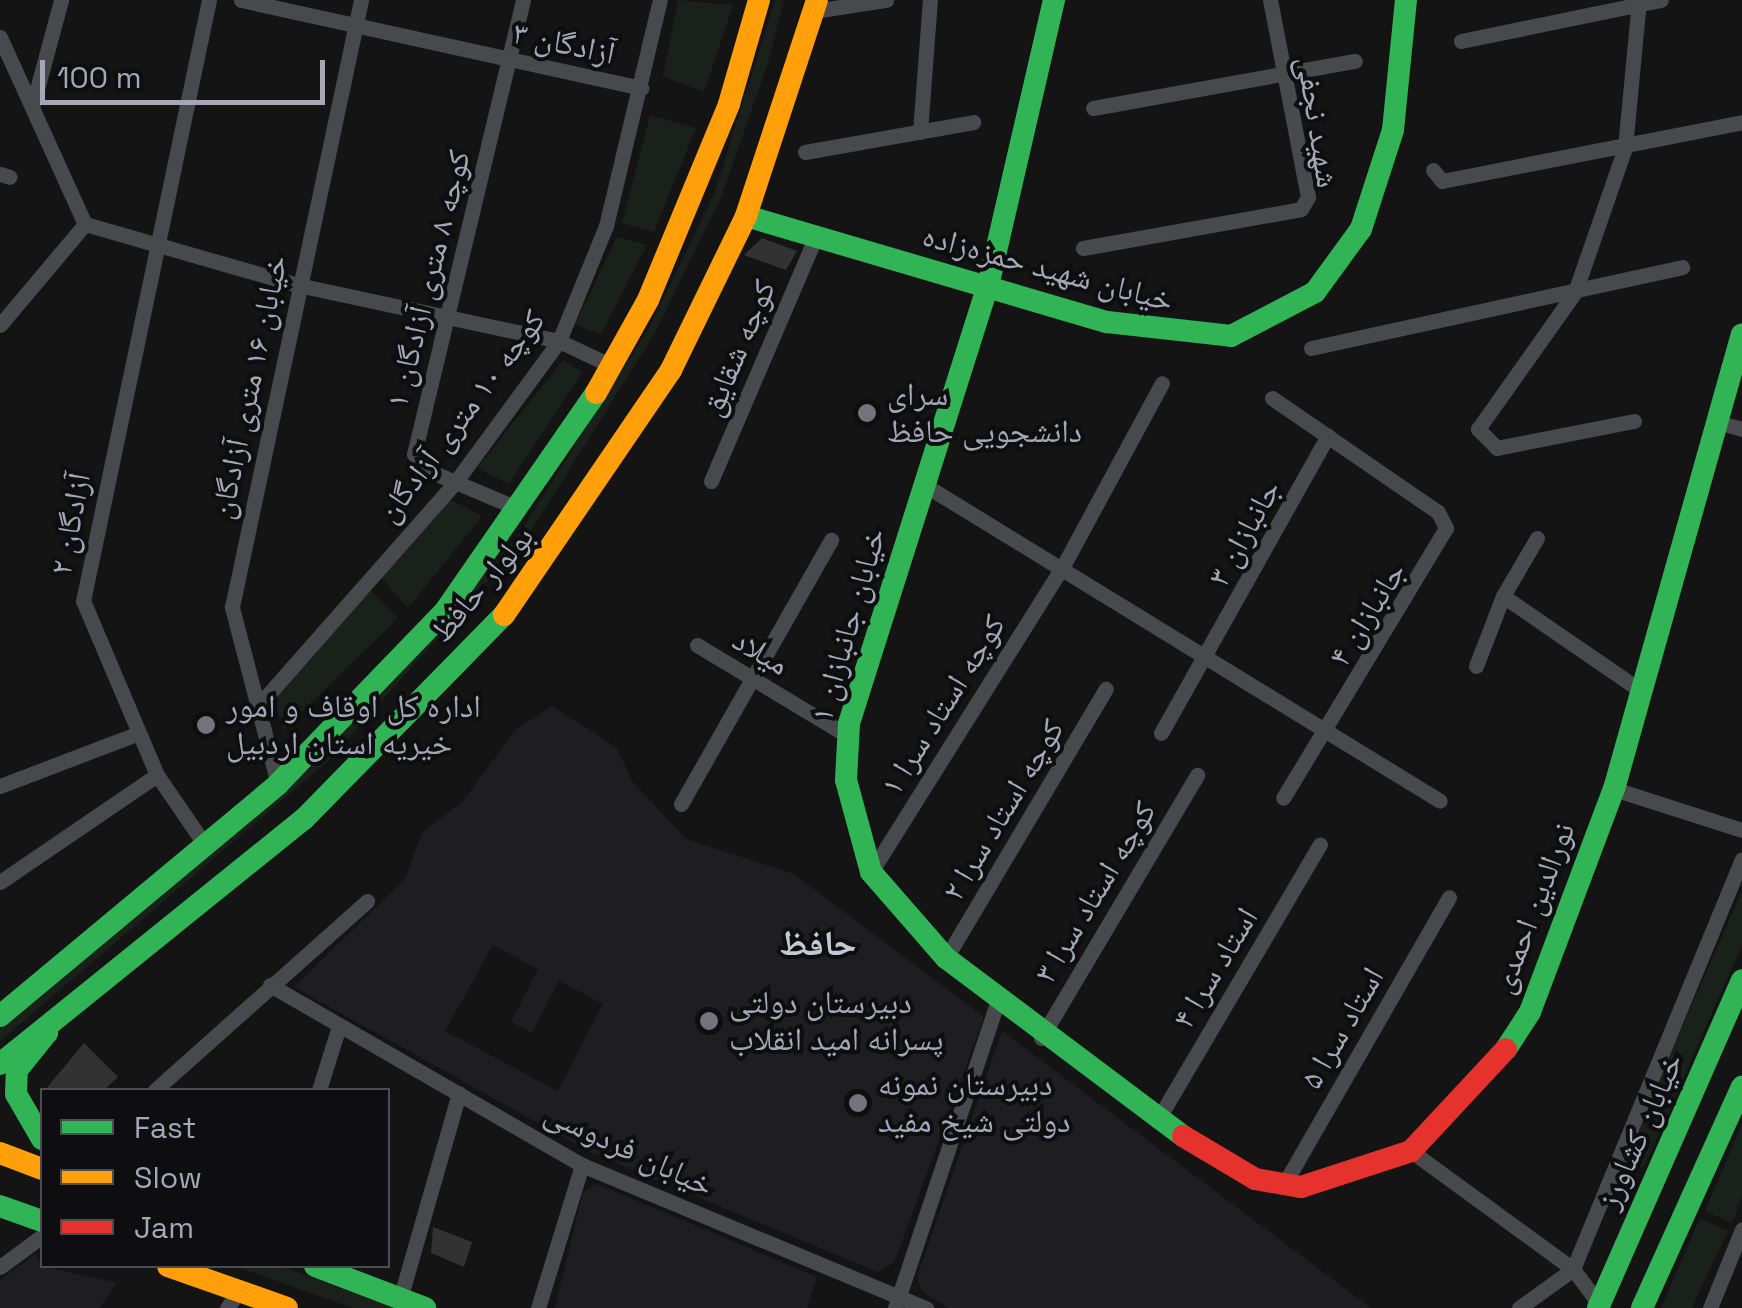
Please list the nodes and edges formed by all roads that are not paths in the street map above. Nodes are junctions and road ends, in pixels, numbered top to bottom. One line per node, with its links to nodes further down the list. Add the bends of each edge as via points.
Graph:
1 (61, 0): 23 (street)
2 (209, 0): 34 (street, آزادگان ۲)
3 (241, 0): 16 (street, آزادگان ۳)
4 (362, 0): 16 (street, خیابان ۱۶ متری آزادگان)
5 (523, 0): 19 (street, کوچه ۸ متری آزادگان ۱)
6 (660, 0): 22 (street, کوچه ۱۰ متری آزادگان)
7 (759, 0): 45 (main road, بولوار حافظ, via 693,200)
8 (886, 0): 15 (street)
9 (930, 0): 27 (street)
10 (1054, 0): 38 (main road, خیابان جانبازان ۱)
11 (1270, 0): 21 (street, شهید نجفی)
12 (1406, 0): 38 (main road, خیابان شهید حمزه‌زاده, via 1393,130 1361,229 1331,276 1296,306 1231,336 1188,338)
13 (1661, 0): 14 (street)
14 (1639, 2): 18 (street); 28 (street)
15 (816, 6): 31 (main road, بولوار حافظ)
16 (354, 26): 19 (street, آزادگان ۳); 37 (street, خیابان ۱۶ متری آزادگان)
17 (0, 37): 23 (street)
18 (1461, 40)
19 (510, 60): 22 (street, آزادگان ۳); 40 (street, کوچه ۸ متری آزادگان ۱)
20 (1355, 62): 21 (street)
21 (1284, 74): 24 (street); 35 (street, شهید نجفی, via 1308,197 1301,209)
22 (641, 88): 43 (street, کوچه ۱۰ متری آزادگان, via 606,226)
23 (33, 104): 32 (street)
24 (1093, 108)
25 (973, 122): 27 (street)
26 (1742, 122): 28 (street)
27 (920, 132): 29 (street)
28 (1625, 148): 30 (street, via 1442,181); 39 (street)
29 (805, 152)
30 (1432, 170)
31 (746, 216): 33 (main road, خیابان شهید حمزه‌زاده); 92 (main road, بولوار حافظ, via 671,370 487,636 304,819)
32 (86, 224): 34 (street); 41 (street)
33 (815, 238): 38 (main road, خیابان شهید حمزه‌زاده); 51 (street, کوچه شقایق)
34 (153, 248): 37 (street); 68 (street, آزادگان ۲, via 83,601)
35 (1083, 248)
36 (1682, 267): 39 (street)
37 (298, 285): 40 (street); 65 (street, خیابان ۱۶ متری آزادگان, via 232,608)
38 (988, 285): 53 (main road, خیابان جانبازان ۱)
39 (1575, 292): 44 (street); 48 (street, via 1482,416 1482,439 1497,448)
40 (447, 320): 43 (street); 52 (street, کوچه ۸ متری آزادگان ۱, via 414,454)
41 (0, 325)
42 (1742, 335): 49 (main road, نورالدین احمدی)
43 (560, 341): 45 (street); 52 (street, کوچه ۱۰ متری آزادگان)
44 (1311, 348)
45 (612, 366): 54 (main road, بولوار حافظ)
46 (1162, 383): 57 (street, کوچه استاد سرا ۱)
47 (1272, 398): 50 (street)
48 (1634, 422)
49 (1731, 426): 64 (main road, نورالدین احمدی)
50 (1328, 436): 60 (street, جانبازان ۳); 66 (street, جانبازان ۴, via 1438,512 1446,528)
51 (711, 481)
52 (454, 484): 54 (street, کوچه ۸ متری آزادگان ۱); 65 (street, کوچه ۱۰ متری آزادگان)
53 (923, 484): 57 (street); 69 (main road, خیابان جانبازان ۱)
54 (518, 508): 72 (main road, بولوار حافظ, via 445,612)
55 (1538, 538): 58 (street)
56 (831, 540): 62 (street)
57 (1062, 568): 60 (street); 82 (street, کوچه استاد سرا ۱)
58 (1503, 596): 61 (street); 64 (street)
59 (697, 645): 62 (street, میلاد)
60 (1208, 656): 66 (street); 67 (street, جانبازان ۳)
61 (1476, 666)
62 (752, 679): 69 (street, میلاد); 77 (street)
63 (1106, 690): 86 (street, کوچه استاد سرا ۲)
64 (1640, 690): 74 (main road, نورالدین احمدی)
65 (258, 706): 72 (street, خیابان ۱۶ متری آزادگان)
66 (1329, 726): 75 (street, جانبازان ۴); 76 (street)
67 (1162, 733)
68 (136, 734): 70 (street, آزادگان ۲); 73 (street)
69 (848, 736): 82 (main road, خیابان جانبازان ۱, via 846,780)
70 (157, 775): 80 (street, آزادگان ۲); 83 (street)
71 (1196, 775): 93 (street, کوچه استاد سرا ۳)
72 (278, 784): 80 (main road, بولوار حافظ)
73 (0, 786)
74 (1614, 788): 78 (street); 101 (main road, نورالدین احمدی, via 1530,1012 1486,1078)
75 (1283, 798)
76 (1440, 801)
77 (680, 804)
78 (1742, 830)
79 (1320, 844): 99 (street, استاد سرا ۴)
80 (205, 845): 90 (main road, بولوار حافظ)
81 (1742, 859): 113 (street)
82 (870, 872): 86 (main road, خیابان جانبازان ۱)
83 (0, 882)
84 (1449, 898): 105 (street, استاد سرا ۵)
85 (367, 900): 88 (street)
86 (946, 958): 89 (main road, خیابان جانبازان ۱)
87 (1742, 980): 117 (main road, خیابان کشاورز)
88 (270, 985): 91 (street, خیابان فردوسی); 96 (street)
89 (997, 1002): 93 (main road, خیابان جانبازان ۱); 116 (street)
90 (0, 1016)
91 (339, 1026): 97 (street); 98 (street, خیابان فردوسی)
92 (47, 1033): 94 (main road, بولوار حافظ); 100 (main road, via 17,1070 16,1094)
93 (1041, 1038): 99 (main road)
94 (0, 1064)
95 (1742, 1087): 123 (main road)
96 (156, 1088)
97 (320, 1088)
98 (459, 1093): 103 (street, خیابان فردوسی); 115 (street)
99 (1157, 1121): 105 (main road)
100 (40, 1136)
101 (1411, 1150): 105 (main road, نورالدین احمدی, via 1348,1177); 113 (street)
102 (0, 1153): 104 (main road)
103 (582, 1164): 116 (street, خیابان فردوسی); 120 (street)
104 (40, 1167)
105 (1283, 1186)
106 (0, 1206): 107 (main road)
107 (40, 1220)
108 (1742, 1229): 124 (street)
109 (40, 1237): 110 (street)
110 (0, 1267)
111 (172, 1268): 114 (main road)
112 (320, 1268): 115 (main road)
113 (1573, 1269): 117 (street); 122 (street)
114 (233, 1299): 118 (main road)
115 (400, 1299): 119 (main road)
116 (898, 1301): 121 (street, خیابان فردوسی)
117 (1598, 1306)
118 (288, 1308)
119 (425, 1308)
120 (538, 1308)
121 (926, 1308)
122 (1519, 1308)
123 (1642, 1308)
124 (1710, 1308)

